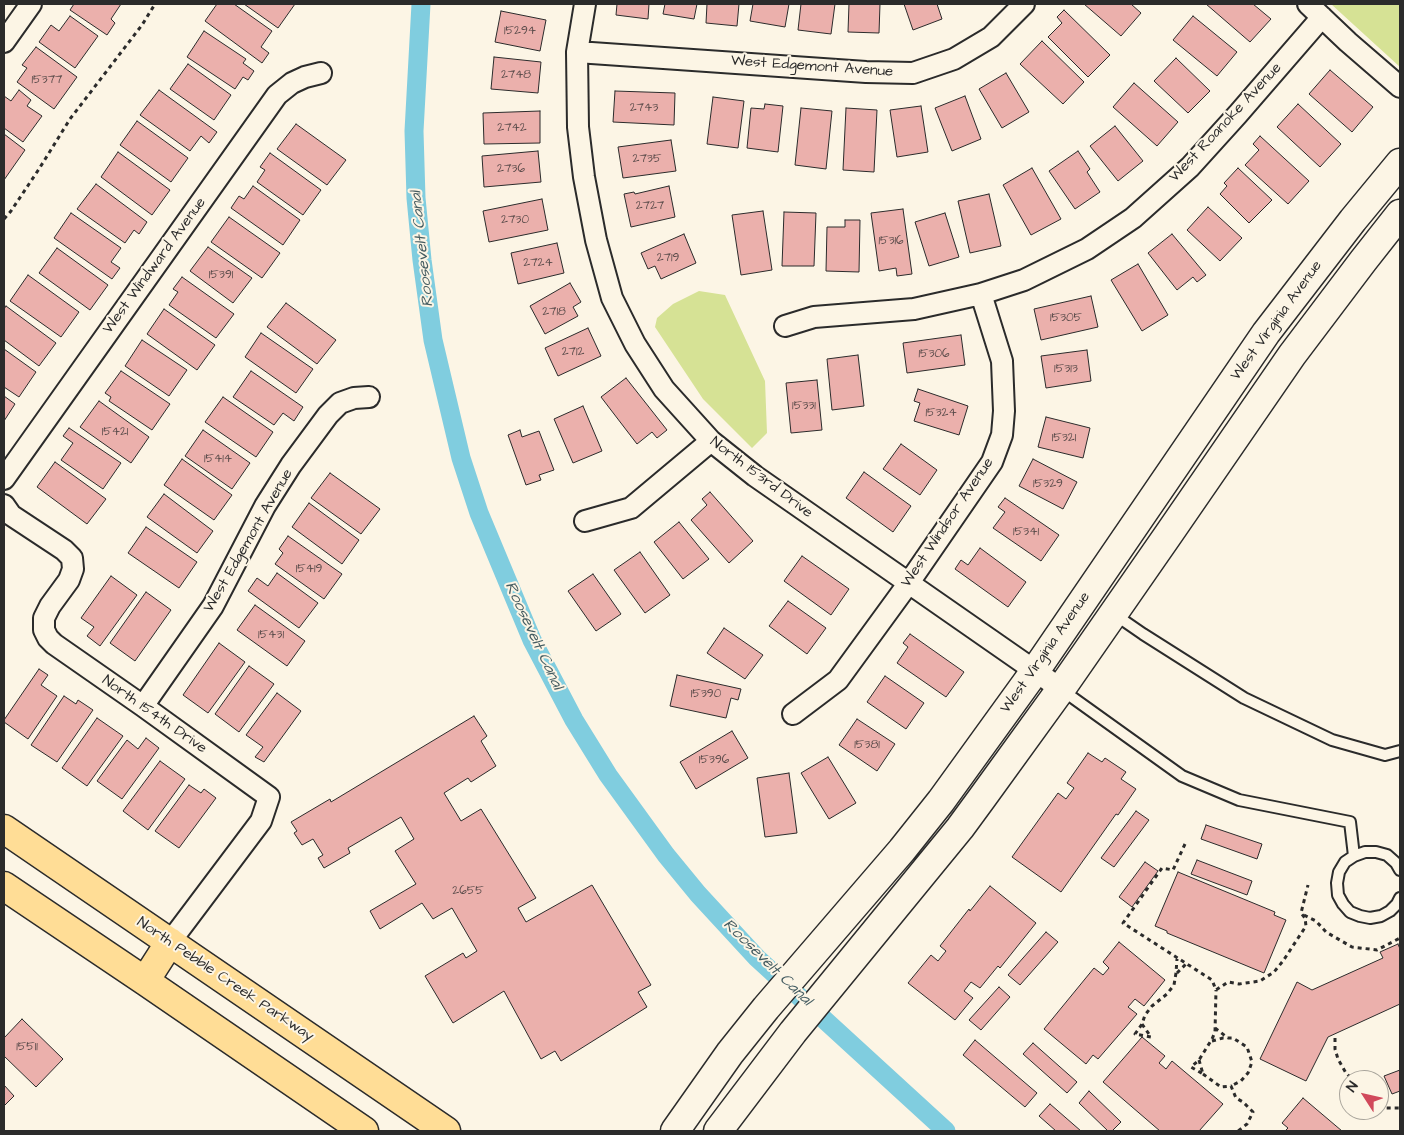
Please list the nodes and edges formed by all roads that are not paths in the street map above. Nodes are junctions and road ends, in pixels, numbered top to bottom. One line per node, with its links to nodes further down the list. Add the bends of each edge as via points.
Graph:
1 (32, 4): 5 (street)
2 (585, 4): 6 (street)
3 (1024, 4): 6 (street, West Edgemont Avenue, via 991,37 954,59 913,73)
4 (1315, 10): 8 (street); 11 (street, West Roanoke Avenue, via 1238,114 1190,167 1132,218 1079,252 1024,280)
5 (4, 42)
6 (577, 52): 14 (street, North 153rd Drive, via 578,126 584,177 596,240 612,298 664,389)
7 (321, 73): 15 (street, West Windward Avenue, via 292,83 277,95)
8 (1400, 87)
9 (1400, 162): 20 (main road, West Virginia Avenue, via 1266,333)
10 (1399, 217): 19 (main road, via 1292,355)
11 (981, 294): 12 (street, West Roanoke Avenue, via 914,309 814,318); 18 (street, West Windsor Avenue, via 1002,361 1002,435 992,462)
12 (785, 326)
13 (369, 397): 22 (street, West Edgemont Avenue, via 340,403 328,415 265,506 213,606)
14 (711, 441): 17 (street, via 631,508); 18 (street, North 153rd Drive)
15 (4, 479)
16 (4, 505): 22 (street, North 154th Drive, via 11,515 72,558 69,580 44,618 48,638)
17 (585, 521)
18 (908, 584): 20 (street, North 153rd Drive); 23 (street, West Windsor Avenue, via 838,680)
19 (1113, 613): 21 (main road); 24 (lane, via 1244,698 1332,740 1385,755)
20 (1035, 671): 21 (street, North 153rd Drive); 34 (main road, West Virginia Avenue, via 935,808 766,1008)
21 (1061, 689): 26 (lane, via 1182,776 1239,800 1350,822); 35 (main road, via 960,828 793,1032)
22 (144, 706): 30 (street, North 154th Drive, via 269,797 261,821)
23 (793, 714)
24 (1400, 752)
25 (4, 829): 30 (main road, North Pebble Creek Parkway)
26 (1354, 856): 27 (lane, via 1365,852 1387,855); 29 (lane, via 1342,867 1337,883 1338,895 1350,912 1370,918 1381,916 1390,911)
27 (1400, 870)
28 (4, 886): 31 (main road)
29 (1400, 898)
30 (170, 942): 31 (main road); 33 (main road, North Pebble Creek Parkway)
31 (145, 981): 32 (main road)
32 (364, 1131)
33 (446, 1131)
34 (675, 1131)
35 (718, 1131)

